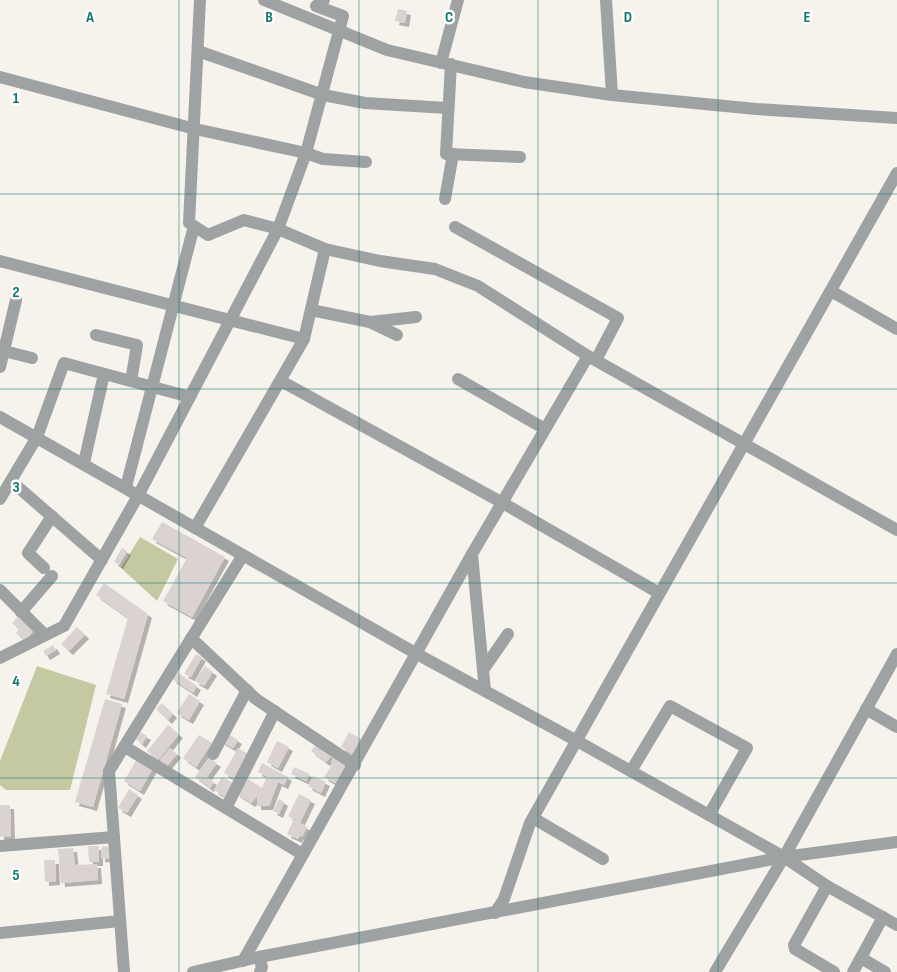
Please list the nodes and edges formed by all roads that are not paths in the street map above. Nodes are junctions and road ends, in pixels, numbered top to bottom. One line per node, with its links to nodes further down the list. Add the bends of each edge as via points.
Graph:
1 (200, 0): 7 (street)
2 (264, 0): 6 (street)
3 (324, 0): 6 (street, via 316,6 344,16)
4 (458, 0): 8 (street)
5 (606, 0): 11 (street)
6 (340, 31): 8 (street, via 387,50); 10 (street)
7 (198, 50): 10 (street); 14 (street)
8 (446, 64): 11 (street, via 524,82); 12 (street)
9 (0, 77): 14 (street)
10 (323, 95): 12 (street, via 365,103); 15 (street)
11 (612, 95): 13 (street)
12 (447, 108): 16 (street, via 446,154)
13 (897, 118)
14 (194, 128): 15 (street); 21 (street, via 189,224)
15 (306, 153): 18 (street, via 323,159); 23 (street)
16 (453, 154): 17 (street); 20 (street)
17 (520, 157)
18 (366, 162)
19 (897, 173): 26 (street)
20 (445, 199)
21 (194, 226): 23 (street, via 208,235 244,220); 28 (street)
22 (455, 227): 39 (street, via 618,318)
23 (278, 229): 24 (street); 31 (street)
24 (325, 250): 29 (street); 39 (street, via 434,269 478,286)
25 (0, 260): 28 (street)
26 (831, 292): 33 (street); 50 (street)
27 (16, 300): 37 (street)
28 (172, 306): 31 (street); 45 (street)
29 (311, 310): 32 (street); 36 (street)
30 (416, 317): 32 (street)
31 (230, 321): 36 (street); 46 (street)
32 (370, 322): 35 (street)
33 (897, 329)
34 (96, 335): 43 (street, via 137,345)
35 (397, 335)
36 (304, 339): 44 (street)
37 (3, 346): 38 (street); 40 (street)
38 (32, 358)
39 (592, 358): 48 (street); 50 (street)
40 (0, 367)
41 (104, 374): 43 (street); 49 (street, via 64,363); 51 (street)
42 (458, 379): 48 (street)
43 (130, 381): 45 (street)
44 (281, 381): 56 (street); 58 (street)
45 (153, 387): 46 (street); 53 (street)
46 (190, 397): 54 (street)
47 (0, 416): 49 (street)
48 (545, 429): 56 (street)
49 (37, 437): 51 (street); 52 (street)
50 (743, 444): 59 (street); 64 (street)
51 (84, 463): 53 (street)
52 (11, 481): 55 (street); 57 (street)
53 (126, 487): 54 (street)
54 (139, 494): 58 (street); 62 (street)
55 (0, 498)
56 (502, 502): 60 (street); 64 (street)
57 (52, 516): 62 (street); 65 (street, via 28,553 48,572)
58 (195, 528): 61 (street)
59 (897, 530)
60 (472, 554): 69 (street); 72 (street)
61 (243, 555): 68 (street); 69 (street)
62 (102, 560): 67 (street, via 64,626)
63 (0, 590): 65 (street)
64 (659, 593): 78 (street)
65 (21, 612): 67 (street)
66 (508, 634): 72 (street)
67 (45, 635): 71 (street)
68 (191, 638): 73 (street); 79 (street)
69 (417, 654): 74 (street); 81 (street)
70 (897, 654): 75 (street)
71 (0, 658)
72 (483, 670): 74 (street)
73 (247, 690): 76 (street); 80 (street)
74 (485, 691): 78 (street)
75 (866, 710): 77 (street); 90 (street)
76 (275, 711): 81 (street); 83 (street)
77 (897, 727)
78 (577, 741): 82 (street); 85 (street)
79 (125, 747): 83 (street); 86 (street, via 109,771)
80 (213, 754)
81 (355, 765): 89 (street)
82 (631, 771): 84 (street); 84 (street, via 670,706 748,748)
83 (226, 808): 89 (street)
84 (709, 815): 90 (street)
85 (533, 818): 91 (street); 93 (street, via 504,899)
86 (114, 837): 88 (street); 95 (street)
87 (897, 842): 90 (street)
88 (0, 846)
89 (302, 854): 100 (street)
90 (784, 857): 92 (street); 93 (street); 104 (street)
91 (603, 859)
92 (827, 886): 94 (street); 105 (street, via 794,945 795,949)
93 (495, 913): 98 (street)
94 (884, 917): 96 (street); 99 (street)
95 (120, 921): 97 (street); 101 (street)
96 (897, 924)
97 (0, 933)
98 (259, 957): 100 (street); 103 (street)
99 (861, 958): 106 (street); 107 (street)
100 (243, 961): 102 (street)
101 (124, 972)
102 (193, 972)
103 (260, 972)
104 (715, 972)
105 (834, 972)
106 (853, 972)
107 (885, 972)

